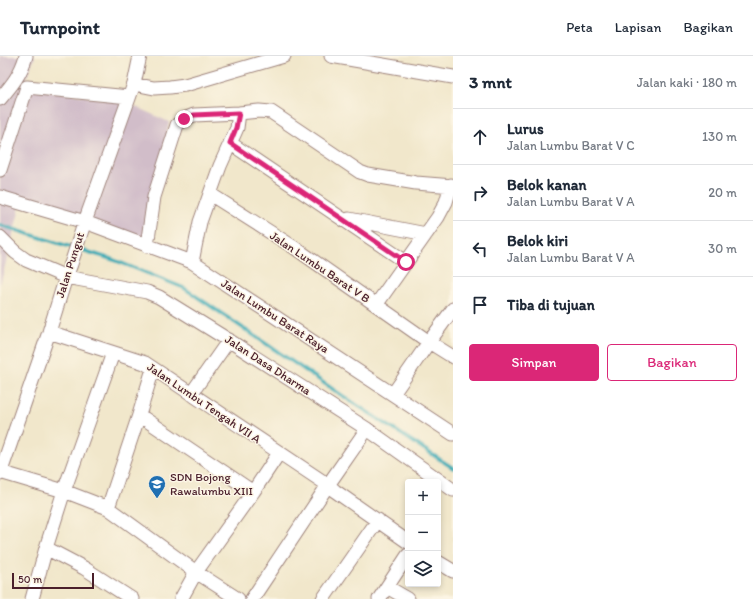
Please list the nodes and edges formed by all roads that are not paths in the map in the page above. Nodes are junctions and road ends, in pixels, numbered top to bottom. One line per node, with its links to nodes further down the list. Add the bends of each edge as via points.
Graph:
1 (26, 56): 9 (street, via 15,82)
2 (140, 56): 7 (street, Jalan Pungut)
3 (284, 56): 7 (street, via 185,85 154,88)
4 (331, 56): 5 (street)
5 (359, 58): 6 (street)
6 (453, 77)
7 (134, 84): 8 (street, Jalan Pungut)
8 (129, 97): 12 (street, via 27,87); 17 (street, Jalan Pungut)
9 (0, 99)
10 (239, 113): 11 (street); 13 (street, via 271,112 368,175); 20 (street, via 194,115 177,125 154,197)
11 (230, 143): 14 (street); 16 (street)
12 (0, 170)
13 (452, 185): 18 (street, via 446,202)
14 (210, 194): 21 (street, via 200,222); 24 (street, Jalan Lumbu Barat V B, via 295,248)
15 (0, 197): 17 (street, Jalan Lumbu Barat Raya)
16 (343, 218): 18 (street); 22 (street)
17 (83, 226): 20 (street, Jalan Lumbu Barat Raya); 23 (street, Jalan Pungut)
18 (426, 234): 22 (street)
19 (0, 237): 23 (street, Jalan Dasa Dharma, via 26,260)
20 (147, 246): 21 (street, Jalan Lumbu Barat Raya)
21 (192, 262): 33 (street, Jalan Lumbu Barat Raya)
22 (406, 262): 24 (street)
23 (66, 277): 26 (street, Jalan Pungut); 27 (street, Jalan Dasa Dharma, via 147,292)
24 (376, 305): 28 (street, Jalan Lumbu Barat V B)
25 (453, 309): 28 (street)
26 (49, 332): 29 (street, Jalan Lumbu Tengah VII A); 38 (street, Jalan Pungut)
27 (229, 340): 32 (street); 35 (street, Jalan Dasa Dharma)
28 (429, 342): 30 (street, Jalan Lumbu Barat V B); 33 (street)
29 (113, 353): 31 (street, Jalan Lumbu Tengah VII A); 41 (street)
30 (453, 357)
31 (153, 368): 32 (street, Jalan Lumbu Tengah VII A); 34 (street)
32 (191, 394): 37 (street, Jalan Lumbu Tengah VII A)
33 (393, 394): 36 (street, Jalan Lumbu Barat Raya)
34 (139, 415): 42 (street); 43 (street)
35 (367, 429): 39 (street); 40 (street, Jalan Dasa Dharma)
36 (453, 434)
37 (279, 453): 39 (street, Jalan Lumbu Tengah VII A); 42 (street)
38 (0, 473): 41 (street)
39 (328, 485): 44 (street, Jalan Lumbu Tengah VII A); 56 (street)
40 (453, 490)
41 (64, 491): 43 (street); 46 (street)
42 (253, 492): 49 (street)
43 (108, 508): 49 (street)
44 (378, 520): 45 (street, Jalan Lumbu Tengah VII A); 57 (street)
45 (405, 540)
46 (46, 548): 52 (street); 53 (street, via 84,568)
47 (405, 560): 51 (street)
48 (441, 564): 50 (street)
49 (196, 572): 54 (street); 55 (street)
50 (453, 572)
51 (387, 587): 58 (street); 59 (street)
52 (36, 598)
53 (132, 599)
54 (181, 599)
55 (238, 599)
56 (252, 599)
57 (323, 599)
58 (379, 599)
59 (408, 599)

